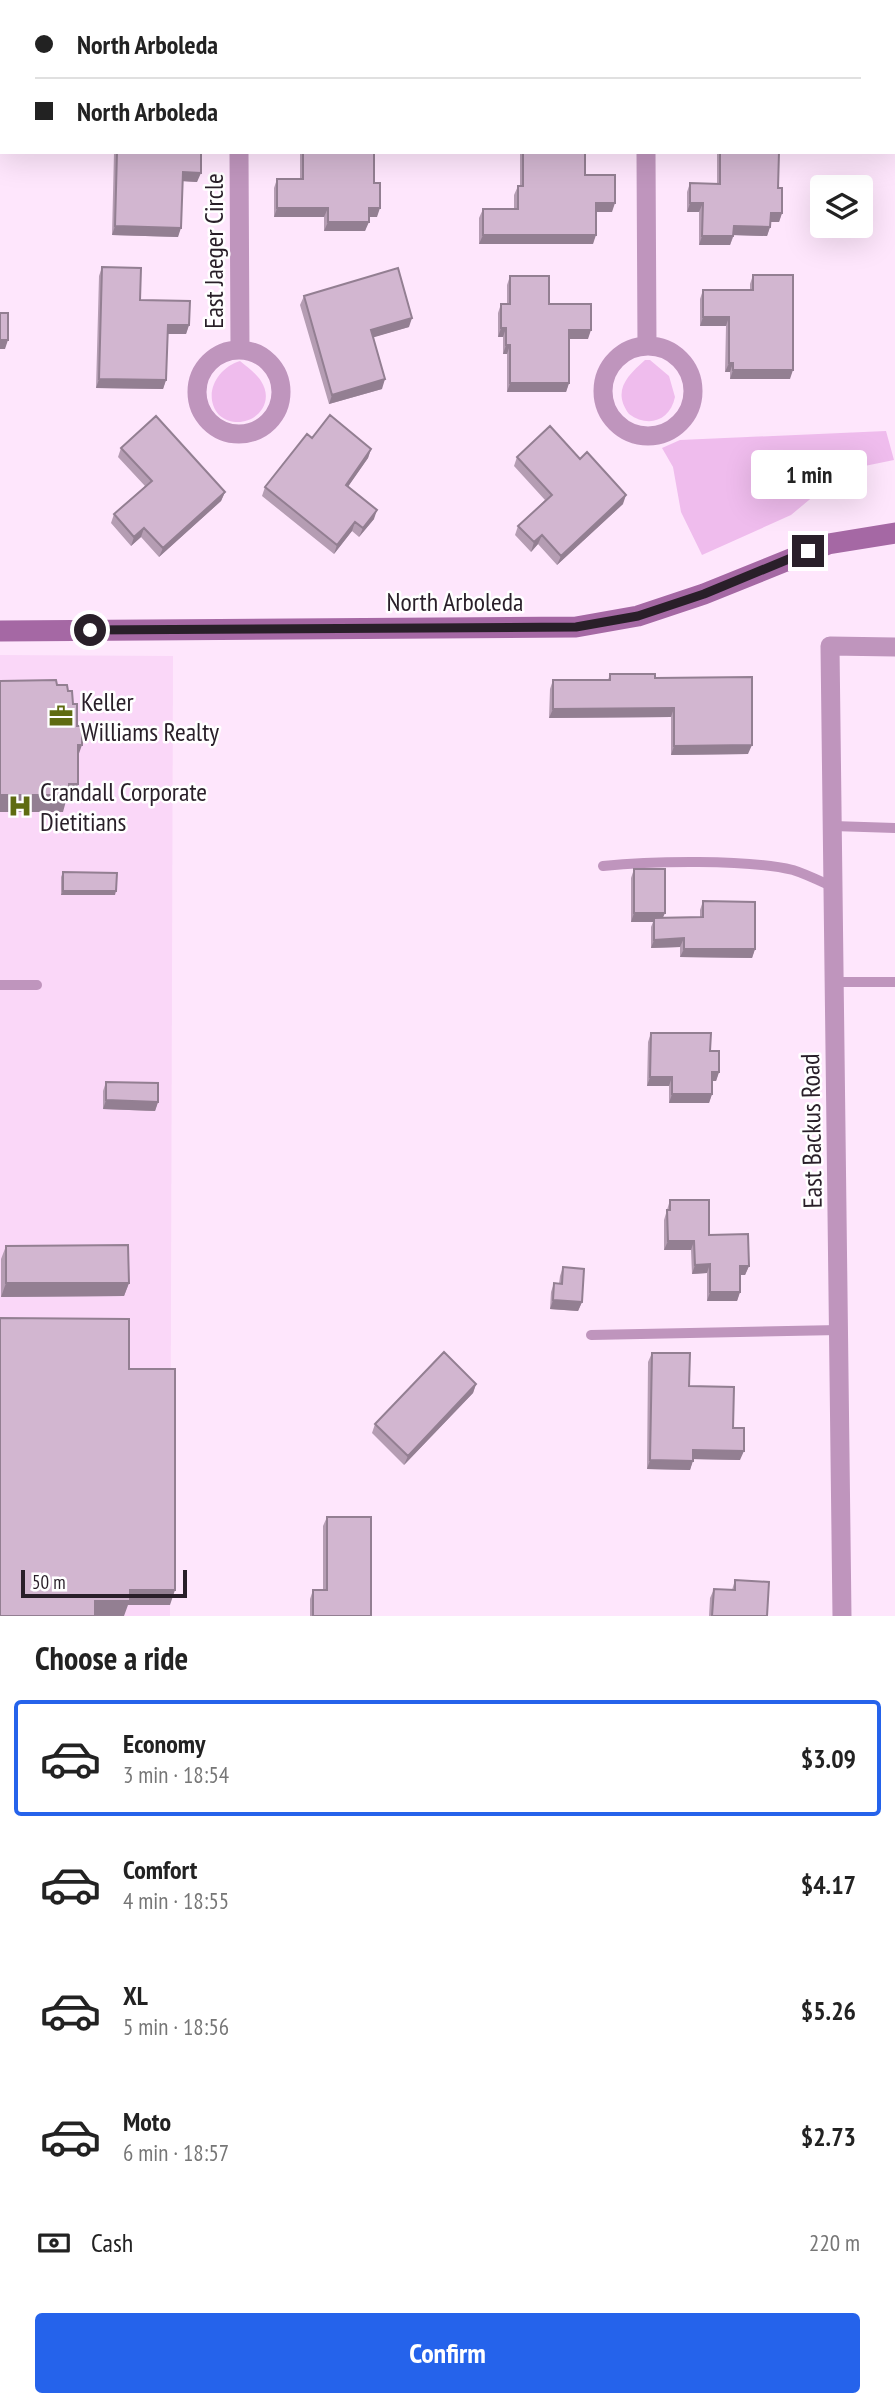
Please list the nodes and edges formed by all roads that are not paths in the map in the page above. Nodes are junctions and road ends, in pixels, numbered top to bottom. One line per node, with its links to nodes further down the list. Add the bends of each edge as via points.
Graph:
1 (239, 154): 4 (street, East Jaeger Circle)
2 (646, 154): 3 (street)
3 (647, 346): 3 (street, via 622,354 612,364 603,391 612,418 622,428 651,436 678,425 687,413 692,383 677,357)
4 (240, 349): 4 (street, East Jaeger Circle, via 220,354 203,368 197,397 210,423 236,434 262,428 272,419 282,394 275,368 266,358)
5 (895, 533): 6 (street, North Arboleda, via 828,544 638,616 576,627)
6 (0, 631)
7 (895, 647): 8 (street, East Backus Road, via 830,646)
8 (832, 826): 9 (lane); 11 (street, East Backus Road)
9 (895, 828)
10 (603, 866): 11 (lane, via 738,865 793,870)
11 (834, 887): 12 (street, East Backus Road)
12 (835, 982): 13 (lane); 16 (street, East Backus Road)
13 (895, 982)
14 (0, 985): 15 (lane)
15 (37, 985)
16 (839, 1330): 17 (lane); 18 (street, East Backus Road)
17 (591, 1335)
18 (842, 1616)

